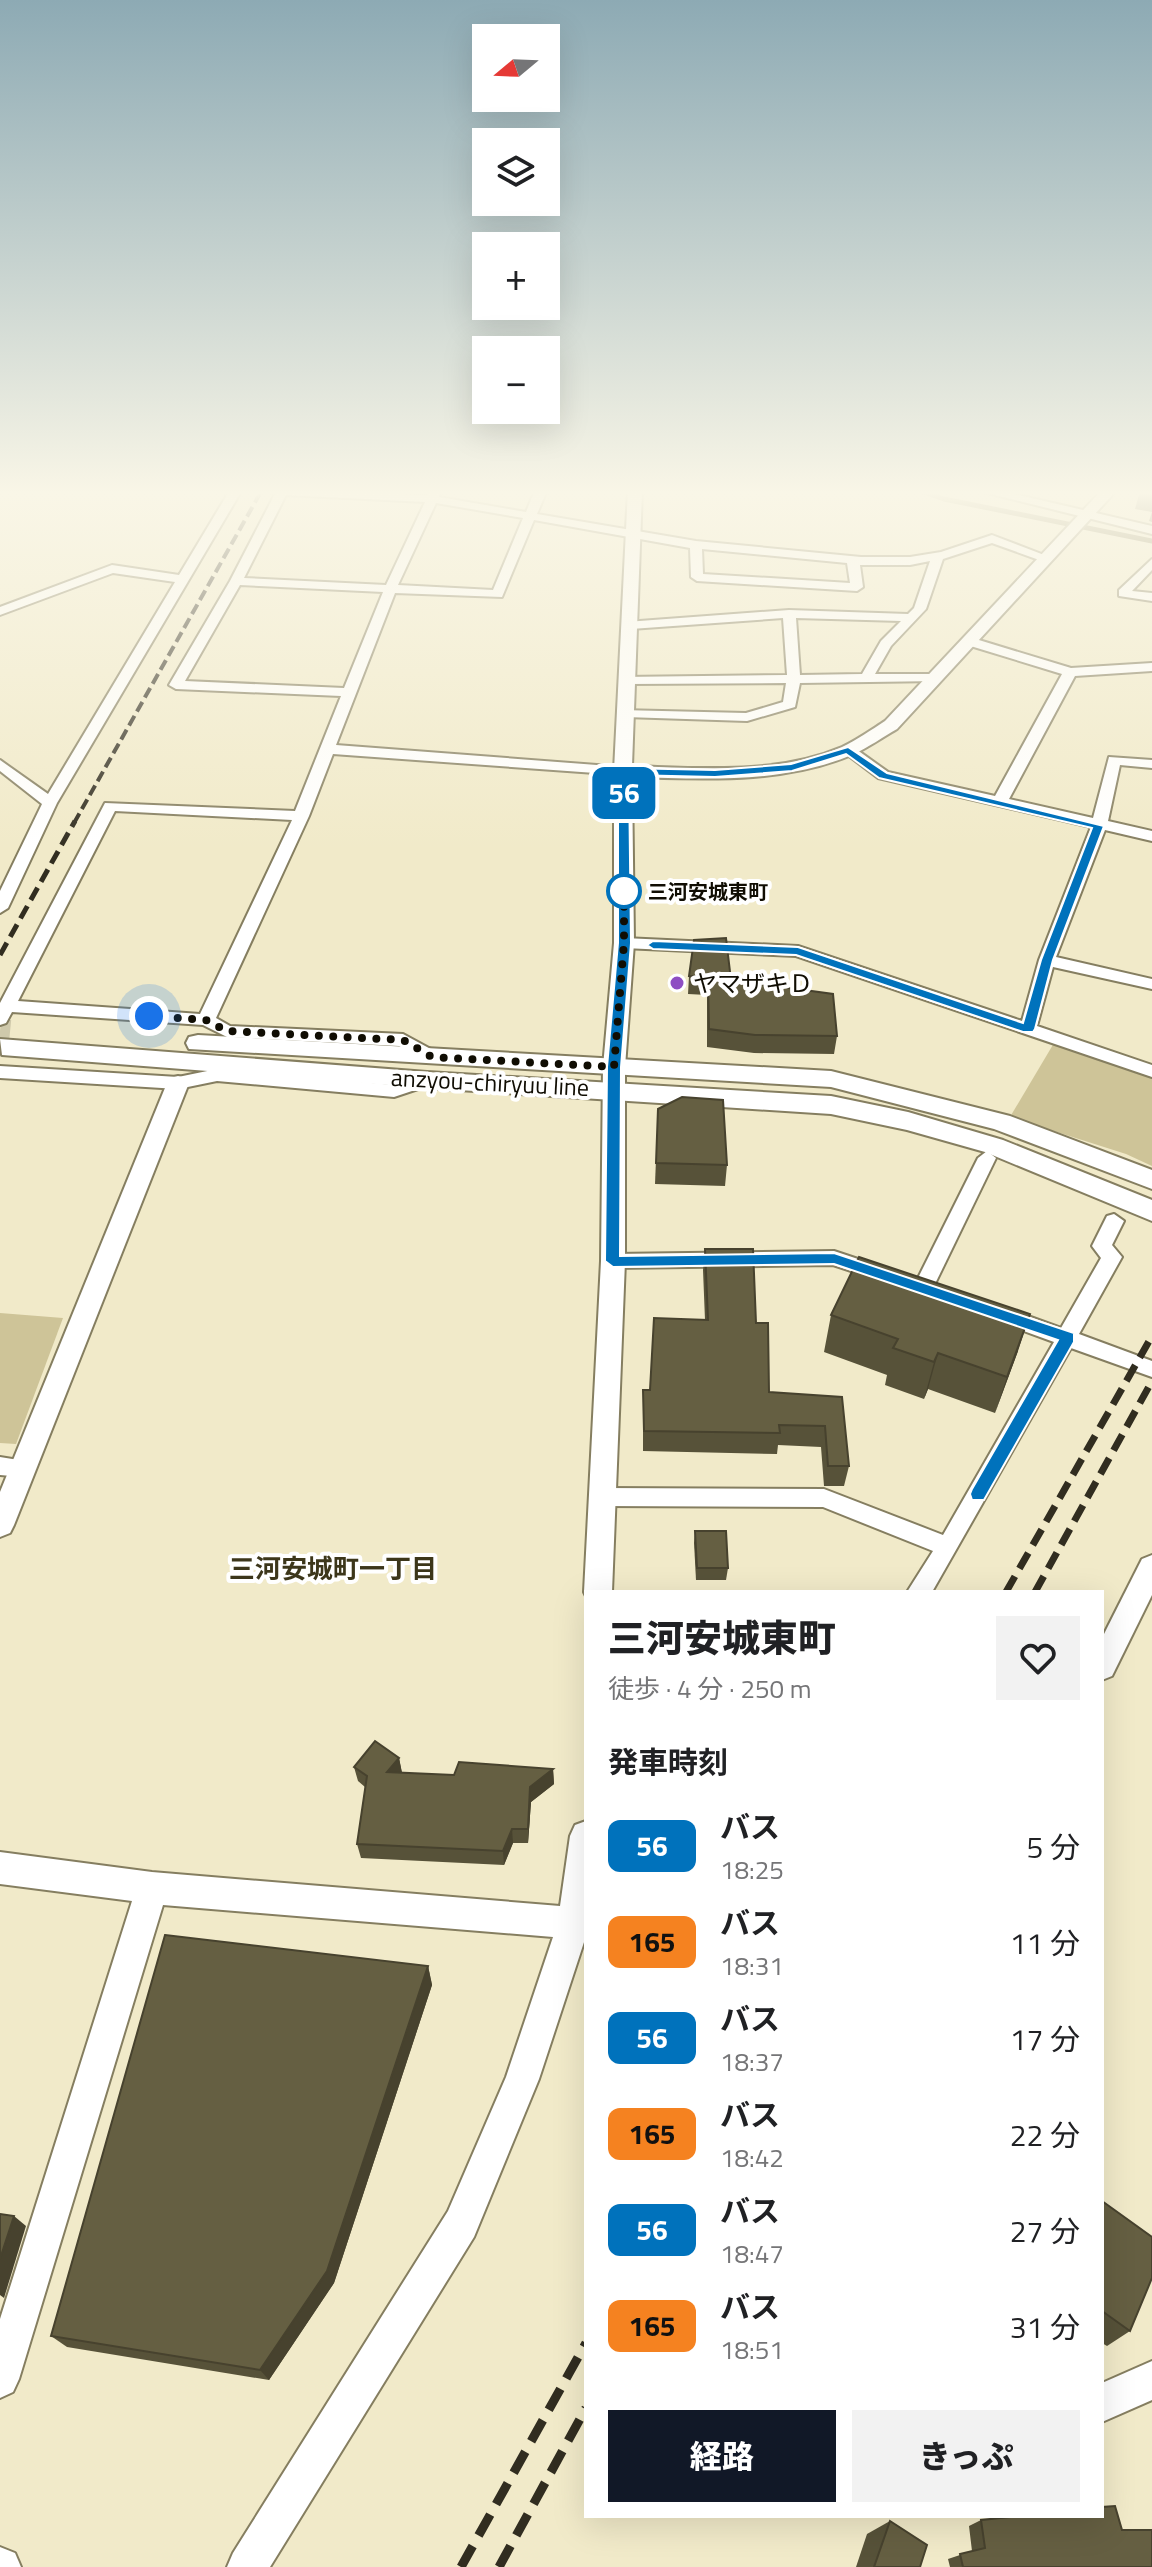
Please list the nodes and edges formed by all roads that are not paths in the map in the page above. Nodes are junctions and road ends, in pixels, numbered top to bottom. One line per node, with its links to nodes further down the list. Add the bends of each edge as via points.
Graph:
1 (163, 610): 24 (street)
2 (219, 610): 17 (street, via 176,685)
3 (382, 610): 17 (street)
4 (632, 610): 9 (street)
5 (919, 610): 8 (street)
6 (998, 610): 10 (street)
7 (789, 614): 8 (street); 9 (street); 13 (street)
8 (913, 618): 15 (street, via 886,644)
9 (631, 625): 16 (street)
10 (969, 641): 12 (street); 14 (street)
11 (1152, 667): 12 (street)
12 (1070, 672): 25 (street)
13 (794, 678): 15 (street); 16 (street); 18 (street, via 790,704 747,717)
14 (934, 678): 15 (street); 20 (street, via 891,725)
15 (866, 679)
16 (626, 680): 18 (street)
17 (349, 692): 19 (street)
18 (625, 713): 23 (street)
19 (327, 749): 23 (street); 26 (street)
20 (848, 750): 23 (street, via 792,767 715,774); 25 (street, via 883,775)
21 (0, 764): 24 (street)
22 (1152, 764): 27 (street, via 1114,760)
23 (623, 771): 30 (street)
24 (50, 803): 29 (street)
25 (999, 803): 27 (street)
26 (301, 816): 33 (street); 35 (street, via 110,806)
27 (1099, 826): 28 (street); 31 (street)
28 (1152, 836)
29 (0, 908)
30 (624, 943): 34 (street, via 798,951); 38 (street)
31 (1047, 960): 32 (street); 34 (street)
32 (1152, 984)
33 (206, 1020): 35 (street); 36 (street, via 227,1031 403,1040)
34 (1028, 1029): 37 (street)
35 (4, 1035): 36 (main road, anzyou-chiryuu line); 39 (street)
36 (429, 1069): 38 (main road, anzyou-chiryuu line); 39 (street, via 394,1091 217,1075)
37 (1152, 1071)
38 (614, 1078): 41 (main road, anzyou-chiryuu line, via 831,1079 1001,1122); 42 (main road, anzyou-chiryuu line, via 831,1105 908,1121 994,1146); 44 (street)
39 (178, 1083): 48 (street)
40 (987, 1158): 44 (street, via 916,1286 834,1258)
41 (1152, 1180)
42 (1152, 1211)
43 (1114, 1221): 46 (street, via 1102,1246 1112,1257)
44 (613, 1261): 49 (street)
45 (981, 1308): 46 (street)
46 (1068, 1337): 47 (street); 51 (street)
47 (1152, 1369)
48 (12, 1467): 50 (street)
49 (602, 1497): 51 (street, via 824,1498); 53 (street)
50 (0, 1525)
51 (948, 1547): 54 (street)
52 (1151, 1573): 55 (street)
53 (598, 1590)
54 (920, 1590)
55 (1104, 1663)
56 (584, 1865): 59 (street)
57 (0, 1868): 58 (street)
58 (152, 1888): 59 (street); 60 (street)
59 (580, 1924): 63 (street, via 461,2224)
60 (0, 2379)
61 (1152, 2380): 62 (street)
62 (1104, 2402)
63 (247, 2567)

